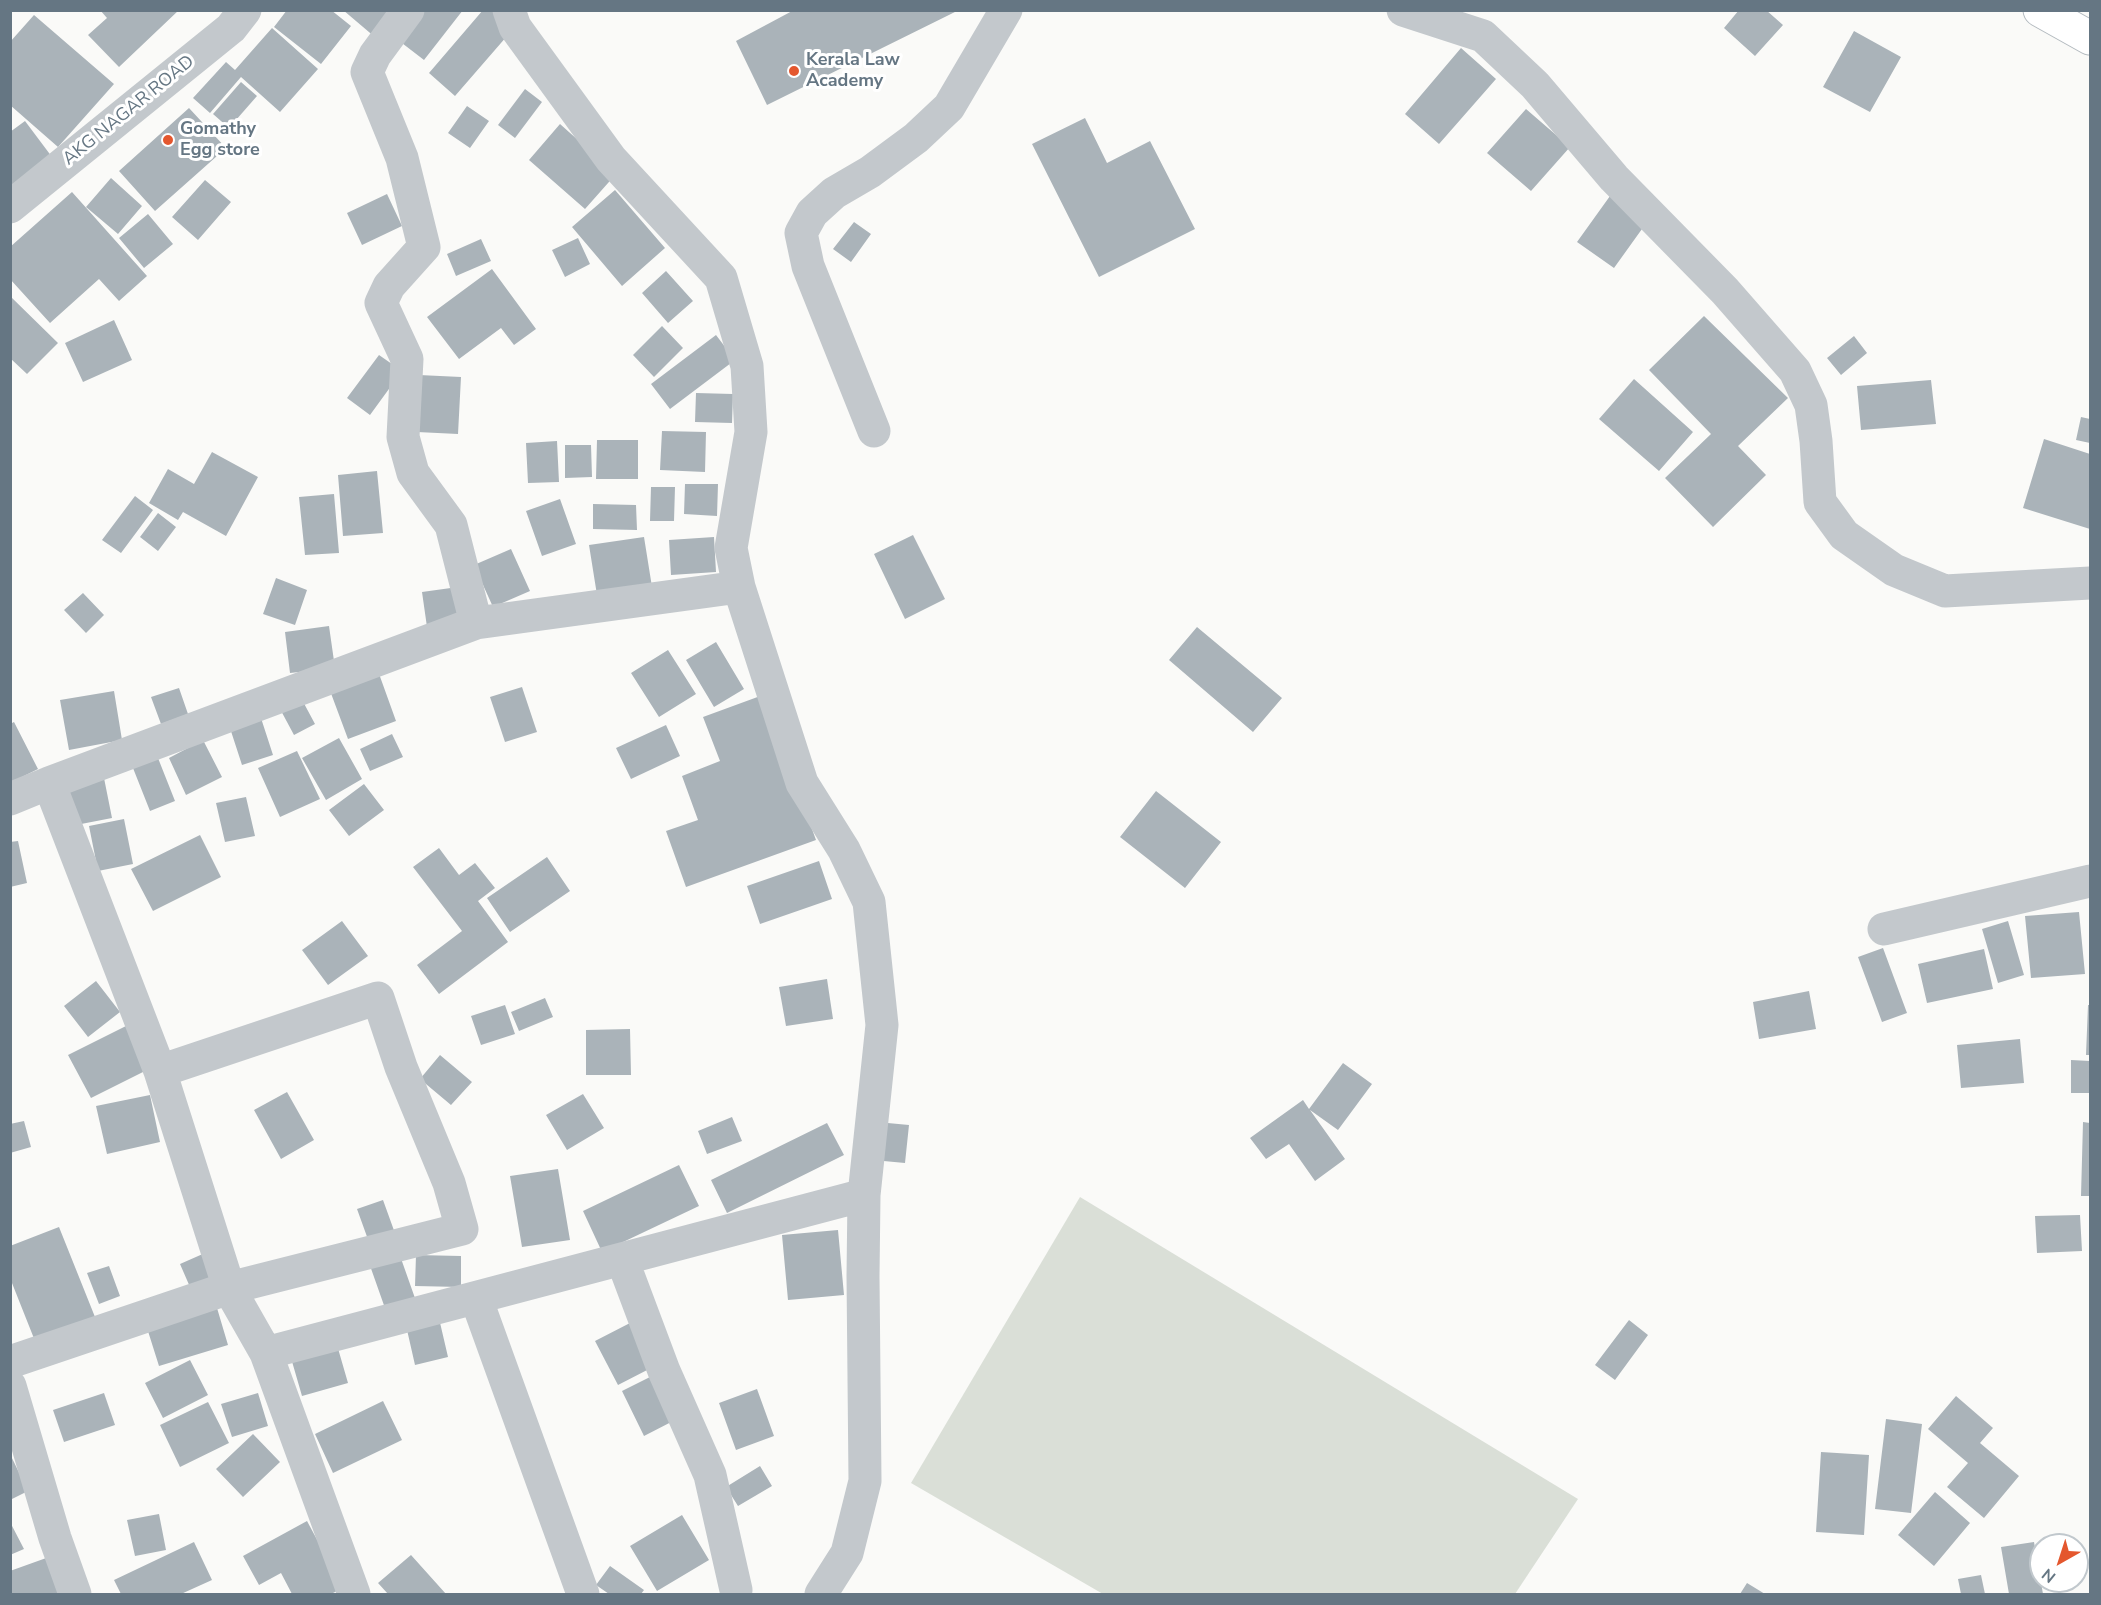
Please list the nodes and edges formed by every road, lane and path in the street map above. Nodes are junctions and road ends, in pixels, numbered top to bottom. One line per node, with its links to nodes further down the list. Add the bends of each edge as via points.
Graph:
1 (408, 10): 12 (street, via 367,72 402,158 424,247 389,286 381,303 407,359 403,437 413,473 451,525)
2 (509, 10): 11 (street, via 515,27 611,159 721,279 747,366 751,432 731,548)
3 (1006, 10): 9 (street, via 949,107 916,138 834,193 812,213 801,232 808,266)
4 (1403, 10): 10 (street, via 1482,36 1491,44 1535,85 1614,178 1725,291 1795,371 1811,405 1820,502 1844,535 1894,570 1945,591)
5 (2048, 13): 7 (main road)
6 (231, 16): 8 (street, AKG NAGAR ROAD)
7 (2091, 38)
8 (10, 207)
9 (874, 431)
10 (2091, 583)
11 (740, 587): 12 (street); 18 (street, via 802,783 844,850 869,902 882,1025)
12 (476, 623): 13 (street)
13 (49, 783): 14 (street); 17 (street)
14 (10, 799)
15 (2091, 882): 16 (street)
16 (1884, 929)
17 (160, 1071): 20 (street); 20 (street, via 378,998 448,1183 462,1229)
18 (864, 1195): 19 (street); 29 (street, via 865,1481 847,1553)
19 (622, 1259): 21 (street); 25 (street, via 664,1371 710,1475)
20 (229, 1288): 22 (street); 23 (street)
21 (476, 1298): 22 (street); 28 (street)
22 (266, 1353): 27 (street)
23 (10, 1362)
24 (10, 1386): 26 (street)
25 (736, 1590)
26 (75, 1594)
27 (354, 1594)
28 (583, 1594)
29 (821, 1594)

